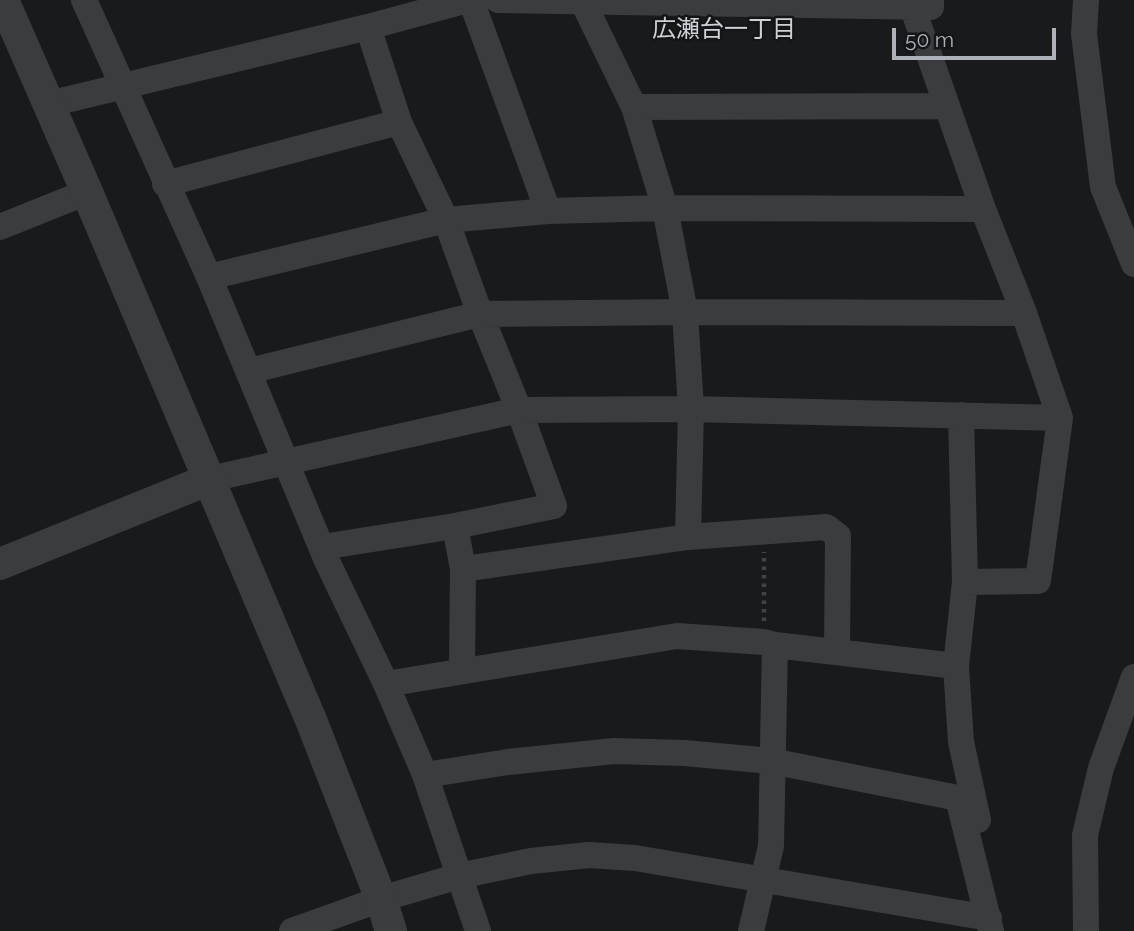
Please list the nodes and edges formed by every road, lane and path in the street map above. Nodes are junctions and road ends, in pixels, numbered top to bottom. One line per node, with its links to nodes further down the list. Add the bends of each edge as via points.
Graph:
1 (3, 0): 10 (street)
2 (84, 0): 9 (street)
3 (469, 0): 8 (street); 18 (street)
4 (498, 0): 6 (street)
5 (1086, 0): 21 (street, via 1084,34 1103,187)
6 (583, 1): 7 (street); 12 (street)
7 (916, 2): 11 (street)
8 (368, 27): 9 (street); 13 (street)
9 (122, 85): 10 (street); 14 (street)
10 (49, 104): 15 (street)
11 (947, 106): 12 (street); 17 (street)
12 (634, 107): 16 (street)
13 (399, 122): 14 (street); 19 (street)
14 (165, 184): 22 (street)
15 (88, 192): 20 (street); 32 (street)
16 (665, 208): 17 (street); 18 (street); 23 (street)
17 (983, 209): 24 (street)
18 (548, 211): 19 (street)
19 (446, 220): 22 (street); 25 (street)
20 (0, 227)
21 (1134, 264)
22 (209, 277): 26 (street)
23 (685, 312): 24 (street); 25 (street); 27 (street)
24 (1024, 313): 30 (street)
25 (480, 314): 26 (street); 28 (street)
26 (249, 371): 31 (street)
27 (691, 408): 28 (street); 29 (street); 34 (street)
28 (519, 410): 31 (street); 33 (street, via 554,506)
29 (961, 415): 30 (street); 38 (street)
30 (1060, 418): 38 (street, via 1038,581)
31 (286, 462): 32 (street); 35 (street)
32 (210, 479): 36 (street); 49 (street)
33 (455, 526): 35 (street); 37 (street)
34 (688, 537): 37 (street); 40 (street, via 826,527 838,536)
35 (322, 547): 44 (street)
36 (0, 564)
37 (463, 569): 42 (street)
38 (965, 582): 41 (street)
39 (775, 645): 40 (street); 42 (street, via 677,636); 45 (street)
40 (837, 652): 41 (street)
41 (956, 666): 50 (street, via 961,742)
42 (462, 671): 44 (street)
43 (1134, 677): 55 (street, via 1101,768 1085,835)
44 (386, 684): 46 (street)
45 (771, 761): 46 (street, via 614,751); 48 (street, via 771,846); 50 (street, via 958,798)
46 (425, 775): 47 (street)
47 (459, 876): 48 (street, via 589,855 635,858); 49 (street); 53 (street)
48 (763, 880): 50 (street); 54 (street)
49 (380, 899): 51 (street); 52 (street)
50 (994, 927)
51 (292, 931)
52 (391, 931)
53 (478, 931)
54 (751, 931)
55 (1086, 931)

